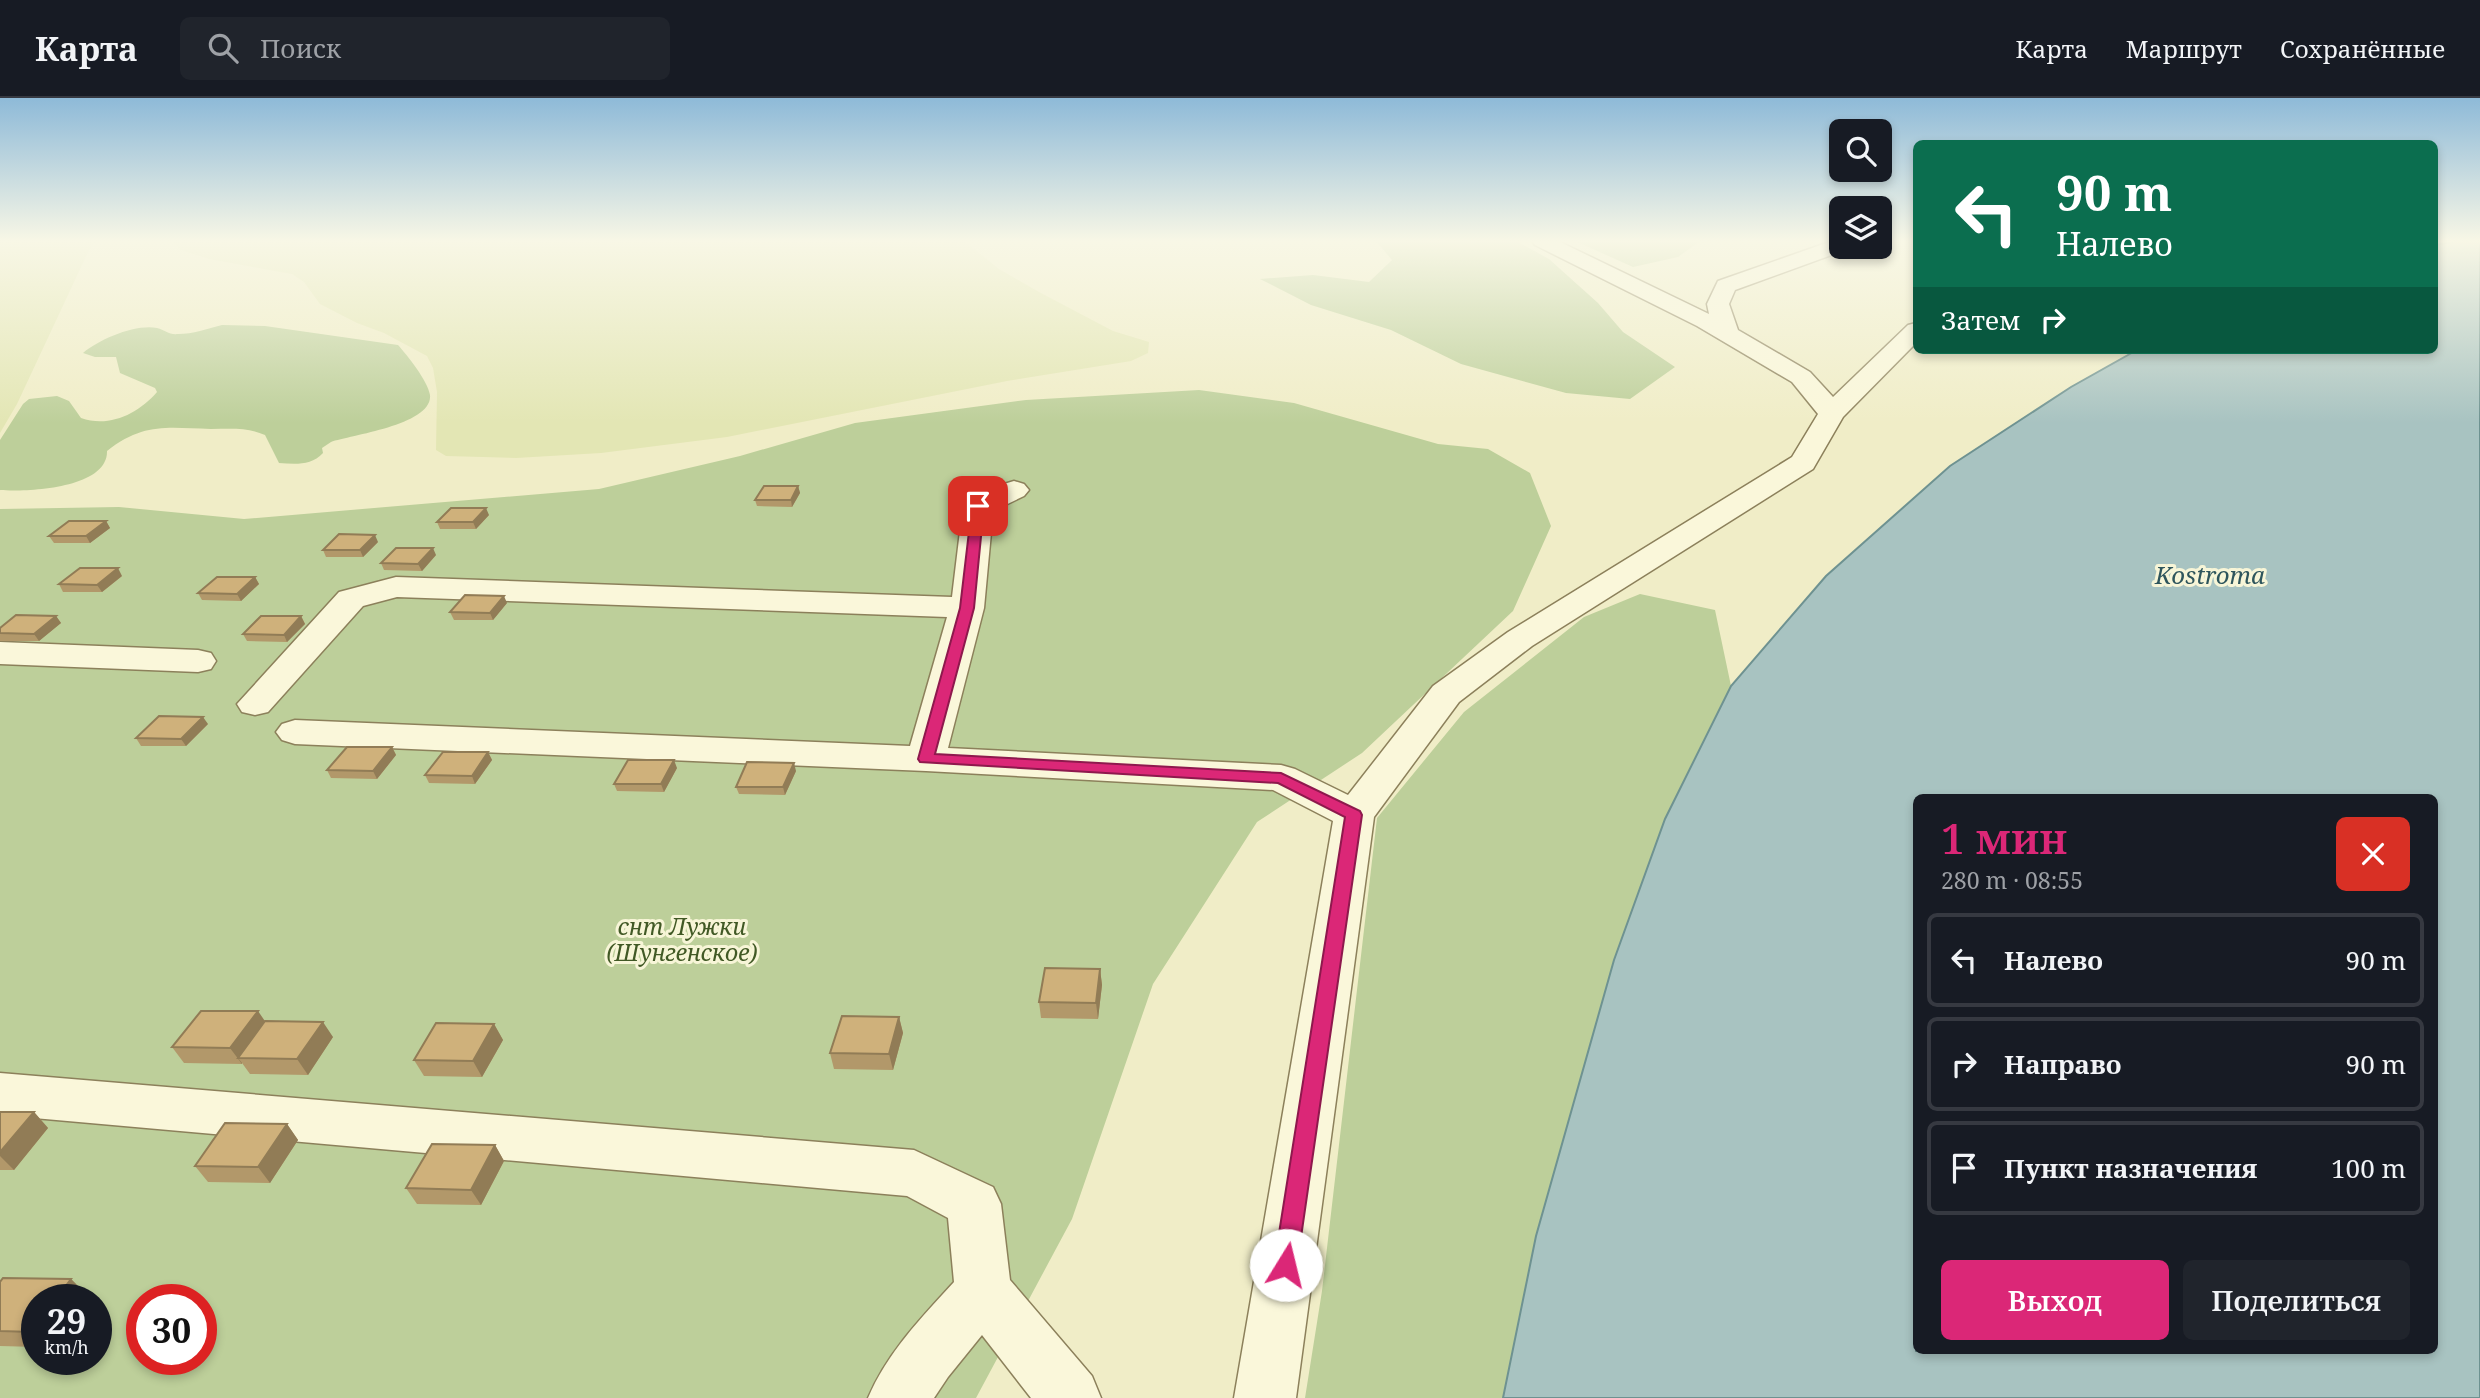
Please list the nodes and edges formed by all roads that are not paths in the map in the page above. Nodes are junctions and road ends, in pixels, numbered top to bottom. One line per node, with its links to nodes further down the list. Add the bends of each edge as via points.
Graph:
1 (1663, 302): 4 (street)
2 (1719, 302): 4 (street)
3 (1913, 333): 5 (street)
4 (1727, 334): 5 (street, via 1801,377)
5 (1832, 413): 13 (street, via 1803,463 1520,639 1446,694)
6 (1014, 490): 7 (street, via 978,506)
7 (967, 608): 10 (street, via 396,587 351,599); 12 (street)
8 (0, 653): 9 (street)
9 (198, 661)
10 (256, 705)
11 (295, 732): 12 (street)
12 (926, 759): 13 (street, via 1281,778)
13 (1354, 815): 18 (street)
14 (0, 1094): 15 (street, via 914,1173 974,1204)
15 (983, 1291): 16 (street); 17 (street)
16 (899, 1398)
17 (1070, 1398)
18 (1265, 1398)

